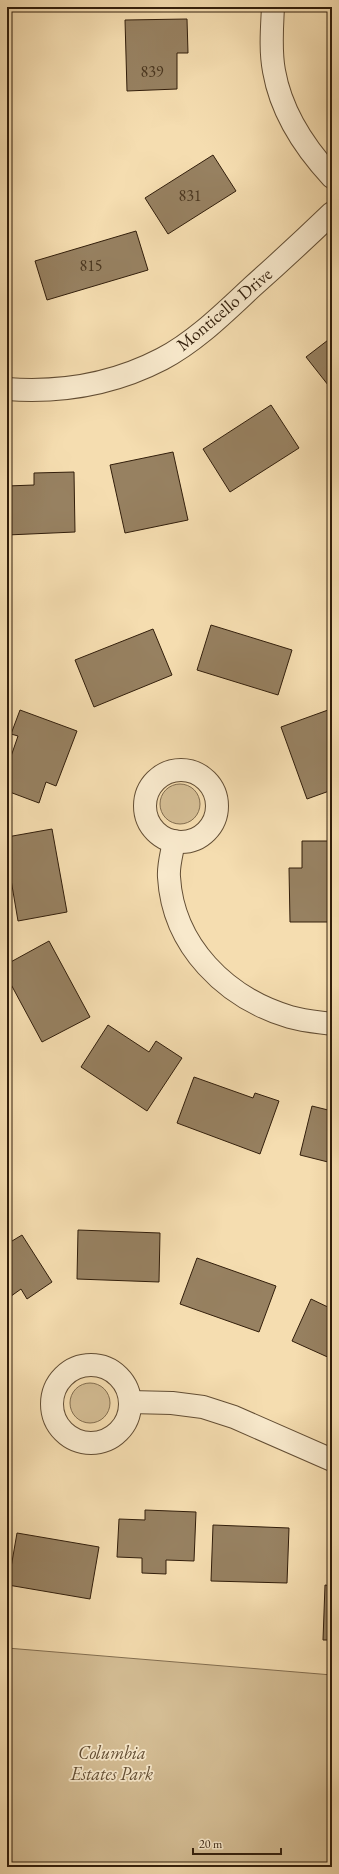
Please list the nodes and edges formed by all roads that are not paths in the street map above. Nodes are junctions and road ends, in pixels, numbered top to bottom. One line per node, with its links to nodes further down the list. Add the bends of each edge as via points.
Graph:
1 (273, 7): 2 (street, via 271,49 280,95 301,136)
2 (332, 177)
3 (332, 213): 4 (street, Monticello Drive, via 214,322 163,358 112,380 83,386 52,390)
4 (7, 389)
5 (174, 842): 6 (street, via 169,876 173,909 197,956 231,987 262,1006 291,1017)
6 (332, 1024)
7 (130, 1402): 8 (street, via 203,1407 234,1417)
8 (332, 1460)

